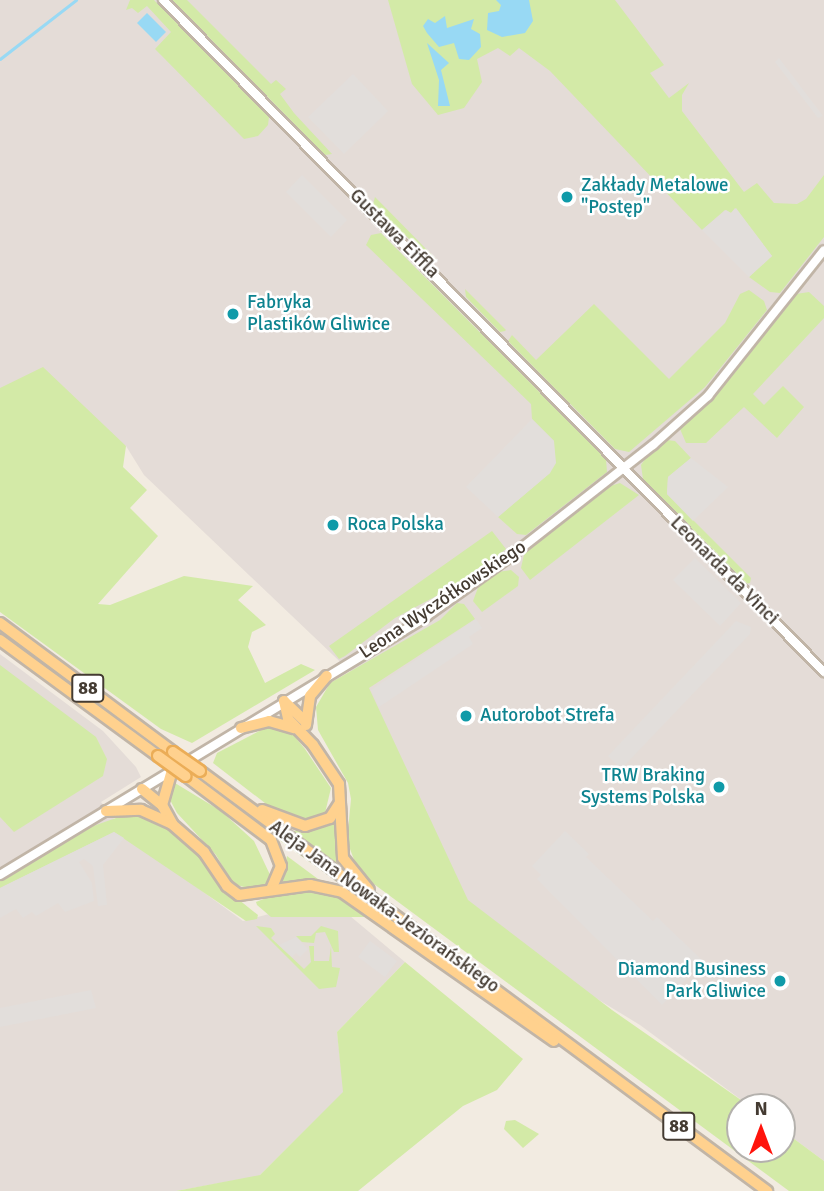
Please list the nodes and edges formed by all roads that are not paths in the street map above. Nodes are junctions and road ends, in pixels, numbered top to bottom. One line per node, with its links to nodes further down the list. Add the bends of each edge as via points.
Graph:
1 (163, 0): 3 (street, Gustawa Eiffla)
2 (824, 250): 3 (street, Leona Wyczółkowskiego, via 708,396)
3 (623, 469): 6 (street, Leonarda da Vinci); 7 (street, Leona Wyczółkowskiego, via 475,583)
4 (0, 623): 13 (main road, Aleja Jana Nowaka-Jeziorańskiego / 88, bridge)
5 (0, 640): 20 (main road, bridge, via 271,840 281,866)
6 (824, 672)
7 (327, 676): 8 (street, Leona Wyczółkowskiego); 9 (main road, via 310,696)
8 (284, 701): 9 (main road); 10 (street, Leona Wyczółkowskiego)
9 (301, 727): 10 (main road, via 269,721); 14 (main road, via 339,784)
10 (241, 728): 11 (street, Leona Wyczółkowskiego)
11 (172, 770): 12 (street, Leona Wyczółkowskiego); 15 (main road)
12 (142, 789): 15 (main road); 16 (street, Leona Wyczółkowskiego); 17 (main road)
13 (230, 794): 14 (main road, via 273,817 305,826 330,818); 21 (main road, Aleja Jana Nowaka-Jeziorańskiego / 88)
14 (340, 802): 21 (main road, via 338,832 343,858)
15 (162, 805): 18 (main road)
16 (106, 811): 17 (main road); 19 (street, Leona Wyczółkowskiego)
17 (151, 813): 18 (main road)
18 (172, 824): 20 (main road, via 208,856 232,890 254,896)
19 (0, 875)
20 (271, 889): 22 (main road, via 310,885 342,892 555,1042)
21 (388, 911): 22 (main road, Aleja Jana Nowaka-Jeziorańskiego / 88)
22 (591, 1060): 23 (main road, Aleja Jana Nowaka-Jeziorańskiego / 88)
23 (767, 1191)

